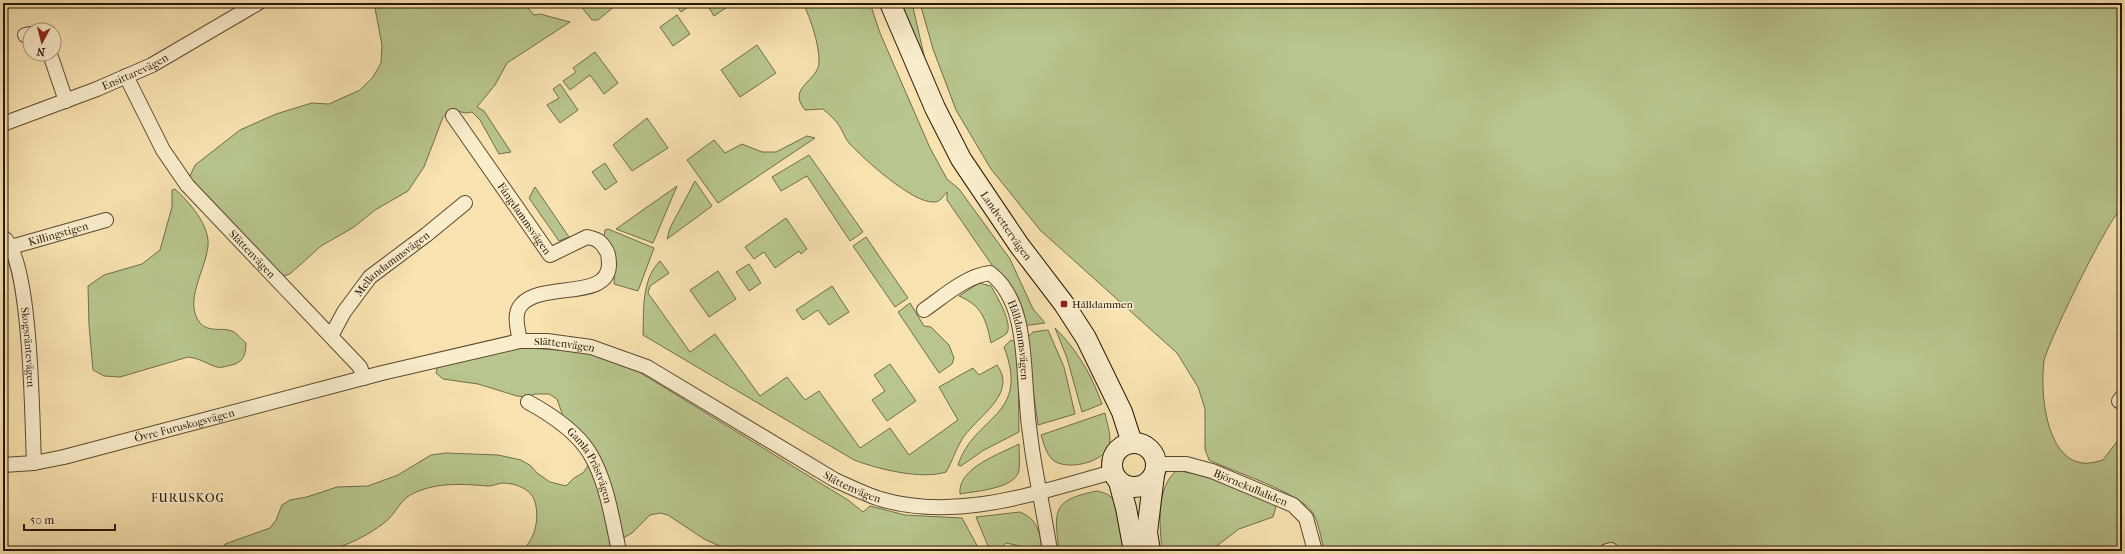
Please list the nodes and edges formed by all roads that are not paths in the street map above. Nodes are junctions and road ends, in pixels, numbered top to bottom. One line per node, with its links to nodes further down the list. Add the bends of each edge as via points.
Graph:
1 (258, 3): 4 (street, Ensittarevägen, via 181,49)
2 (890, 3): 16 (street, Landvettervägen, via 935,108 961,159 1086,338 1122,412)
3 (53, 62): 5 (street)
4 (126, 76): 5 (street, Ensittarevägen); 12 (street, Slättenvägen, via 163,150 187,184)
5 (66, 101): 7 (street, Ensittarevägen)
6 (453, 116): 13 (street, Fångdammsvägen, via 550,255 587,236 601,242 608,253 608,273 604,280 595,285 542,293 519,306 516,315)
7 (3, 124)
8 (465, 203): 12 (street, Mellandammsvägen, via 370,277 344,312)
9 (106, 220): 10 (street, Killingstigen)
10 (7, 242): 17 (street, Skogsräntevägen, via 26,302)
11 (924, 310): 21 (street, Hålldammsvägen, via 974,277 990,272 999,280 1007,293 1020,328 1026,370 1030,436)
12 (331, 336): 14 (street, Slättenvägen, via 360,367)
13 (520, 340): 14 (street, Slättenvägen); 21 (street, Slättenvägen, via 591,347 647,367 835,480 881,499 947,508 984,504)
14 (364, 378): 17 (street, Övre Furuskogsvägen)
15 (528, 402): 22 (street, Gamla Prästvägen, via 558,421 589,452 602,482)
16 (1132, 443): 19 (street, via 1148,448 1153,455); 20 (street, via 1115,454 1112,461)
17 (34, 463): 18 (street, Övre Furuskogsvägen)
18 (3, 465)
19 (1155, 469): 20 (street, via 1147,483 1136,487 1129,487); 25 (street, via 1148,532); 26 (street, Björnekullaliden, via 1186,464 1212,471 1293,505 1306,518)
20 (1116, 477): 21 (street, Slättenvägen); 24 (street, via 1126,508)
21 (1040, 492): 23 (street)
22 (619, 551)
23 (1050, 551)
24 (1134, 551)
25 (1150, 551)
26 (1315, 551)

